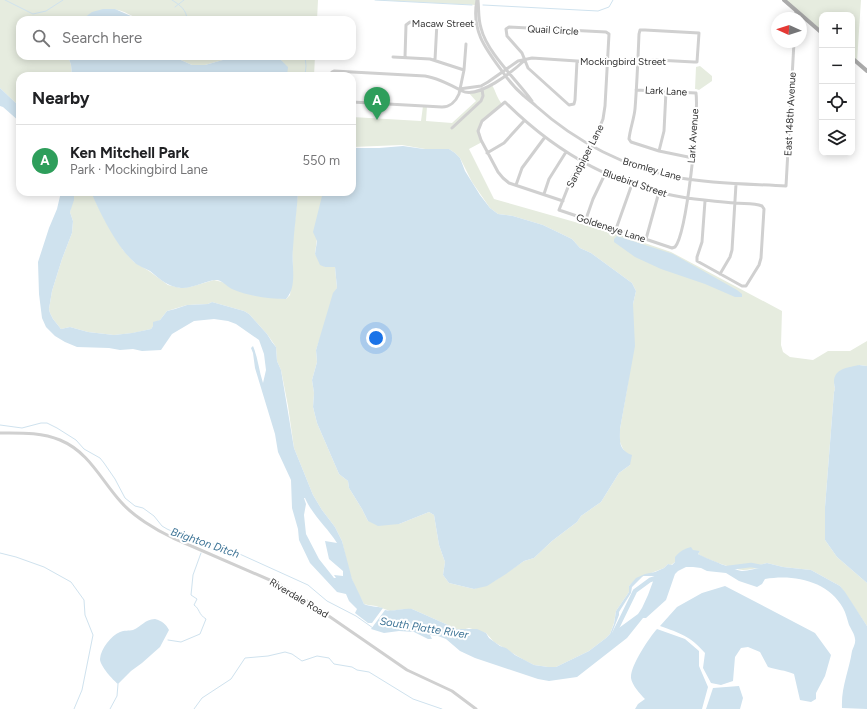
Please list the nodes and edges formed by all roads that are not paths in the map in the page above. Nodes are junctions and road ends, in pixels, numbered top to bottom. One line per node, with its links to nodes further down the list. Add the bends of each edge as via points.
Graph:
1 (478, 0): 5 (street, Bromley Lane)
2 (784, 0): 3 (main road)
3 (796, 11): 6 (main road)
4 (437, 22): 5 (street, Macaw Street); 10 (street, Macaw Street, via 407,23); 12 (street)
5 (478, 23): 18 (street, Bromley Lane)
6 (819, 30)
7 (466, 44): 17 (street)
8 (794, 48): 44 (street, East 148th Avenue)
9 (393, 57): 10 (street)
10 (405, 57): 12 (street)
11 (638, 59): 11 (street, Mockingbird Street, via 642,30 699,33 697,62); 16 (street, Mockingbird Street); 26 (street)
12 (435, 60): 17 (street)
13 (525, 60): 14 (street, Mockingbird Street, via 532,58); 14 (street, Quail Circle, via 530,71 573,107); 16 (street, Quail Circle, via 507,36 505,28 608,33); 18 (street, Mockingbird Street, via 518,61); 23 (street, Mockingbird Street)
14 (577, 61): 16 (street, Mockingbird Street)
15 (855, 61): 19 (main road)
16 (607, 63): 33 (street, Sandpiper Lane, via 604,116)
17 (464, 70): 24 (street)
18 (504, 70): 23 (street, Bromley Lane); 25 (street, Mockingbird Street)
19 (867, 71)
20 (332, 72): 21 (street, Mockingbird Street)
21 (352, 72)
22 (356, 72): 24 (street, Mockingbird Street, via 425,76)
23 (507, 74): 25 (street, Mockingbird Street, via 492,85); 33 (street, Bromley Lane, via 523,96 566,130)
24 (460, 88): 25 (street, Mockingbird Street); 29 (street, via 457,98 445,107)
25 (481, 88): 31 (street, via 481,101)
26 (636, 90): 27 (street, Lark Lane); 34 (street, via 630,141)
27 (666, 91): 28 (street, Lark Lane); 34 (street, via 664,131)
28 (696, 93): 37 (street, Lark Avenue)
29 (356, 102)
30 (524, 121): 32 (street, Bluebird Street); 36 (street, via 504,143); 36 (street, Bluebird Street, via 505,102 482,121 478,134)
31 (452, 128)
32 (545, 137): 35 (street, Bluebird Street); 43 (street, via 522,168)
33 (590, 145): 38 (street, Sandpiper Lane); 40 (street, Bromley Lane, via 636,166)
34 (659, 151): 37 (street)
35 (566, 152): 38 (street, Bluebird Street); 46 (street, via 549,179)
36 (488, 153): 43 (street, via 500,175)
37 (693, 158): 40 (street, Lark Avenue)
38 (581, 161): 39 (street, Bluebird Street); 48 (street, Sandpiper Lane)
39 (605, 174): 41 (street, Bluebird Street); 51 (street)
40 (689, 180): 42 (street, Bromley Lane); 47 (street, Lark Avenue)
41 (632, 184): 45 (street, Bluebird Street); 52 (street)
42 (736, 184): 44 (street, Bromley Lane); 50 (street)
43 (516, 185): 46 (street)
44 (786, 186)
45 (659, 192): 47 (street, Bluebird Street); 53 (street)
46 (544, 194): 48 (street)
47 (687, 198): 49 (street, Bluebird Street); 54 (street, Lark Avenue, via 681,235)
48 (563, 200): 51 (street, Goldeneye Lane, via 560,210)
49 (705, 201): 50 (street, Bluebird Street); 55 (street, via 702,242 697,258 699,263)
50 (735, 203): 55 (street, via 731,253); 55 (street, Bluebird Street, via 762,206 764,209 761,258 745,286)
51 (586, 219): 52 (street, Goldeneye Lane)
52 (616, 229): 53 (street, Goldeneye Lane)
53 (646, 239): 54 (street, Goldeneye Lane)
54 (674, 248)
55 (720, 274)
56 (0, 433): 57 (street, Riverdale Road, via 44,435 69,444 91,462 123,505 158,530 290,591 407,670 452,691)
57 (476, 709)

